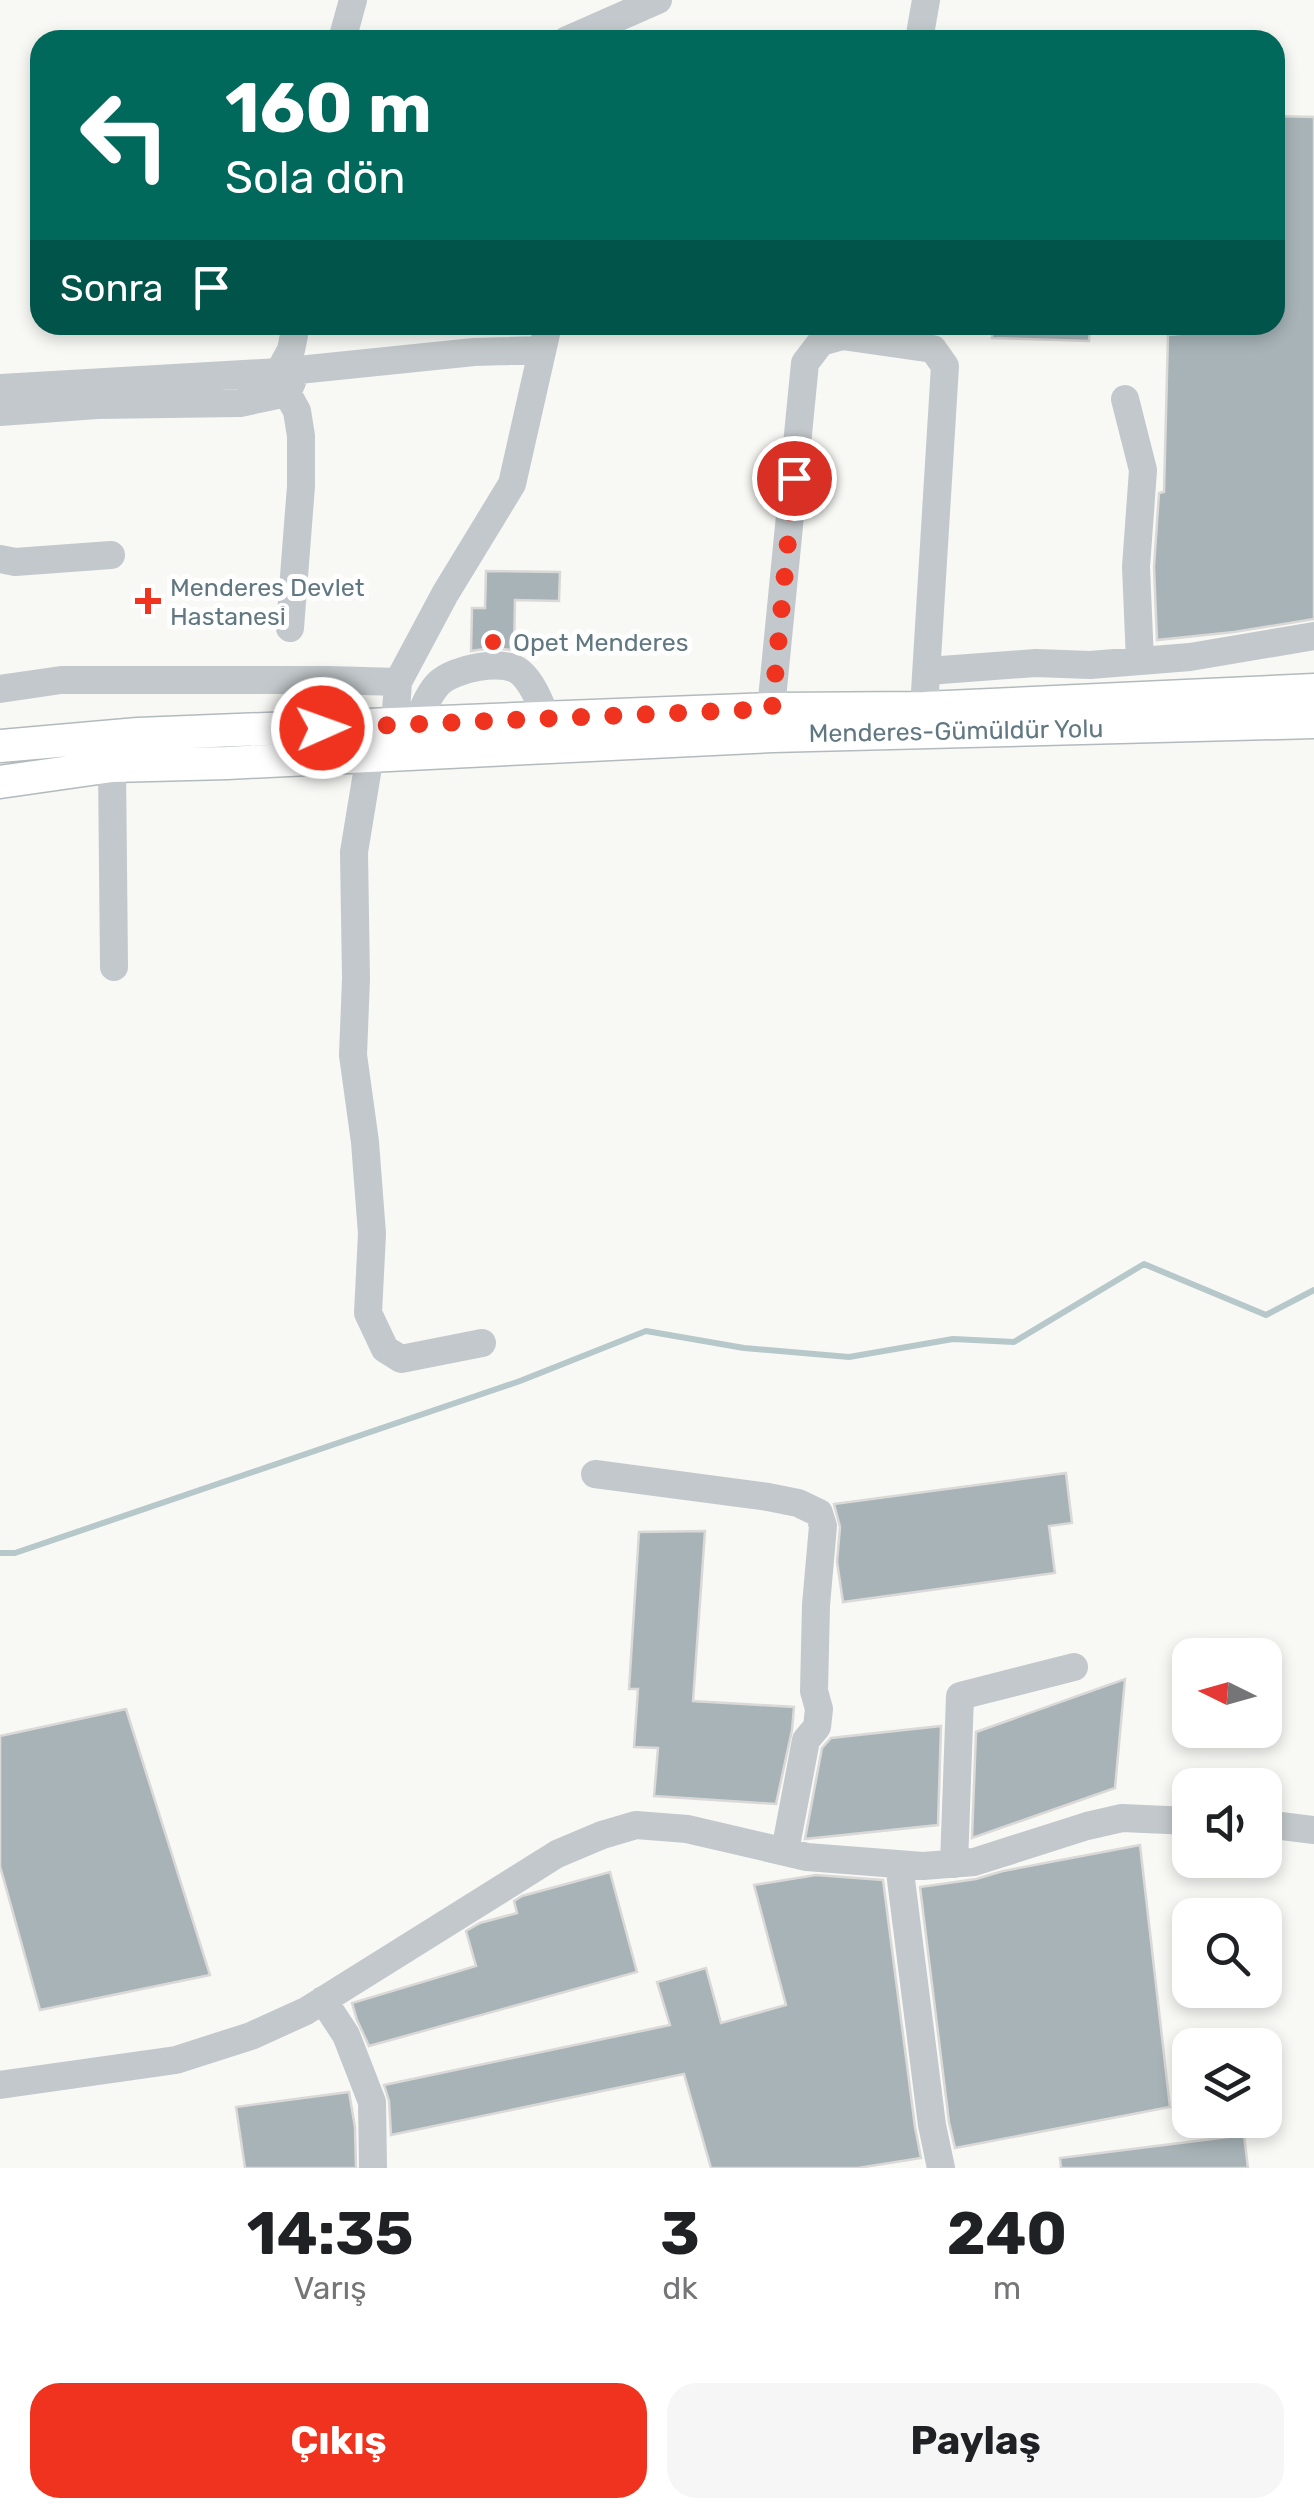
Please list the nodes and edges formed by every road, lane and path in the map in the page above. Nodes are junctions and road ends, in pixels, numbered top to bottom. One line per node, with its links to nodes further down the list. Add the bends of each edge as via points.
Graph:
1 (353, 0): 4 (street)
2 (658, 0): 5 (street)
3 (926, 0): 6 (street)
4 (345, 30)
5 (597, 30)
6 (921, 30)
7 (294, 335): 9 (street)
8 (545, 338): 9 (street); 19 (street, via 512,484)
9 (286, 378): 10 (street); 12 (street, via 240,402); 15 (street, via 301,436)
10 (0, 388)
11 (1124, 399): 17 (street, via 1143,470 1136,567)
12 (0, 412)
13 (111, 555): 14 (street)
14 (0, 559)
15 (290, 628)
16 (1314, 636): 17 (street)
17 (1140, 661): 18 (street)
18 (928, 671): 22 (street); 23 (street, via 945,366 933,348 842,336 820,342 805,363)
19 (398, 682): 20 (street, via 61,680); 26 (street)
20 (0, 689)
21 (1314, 690): 22 (main road, Menderes-Gümüldür Yolu)
22 (924, 708): 23 (main road, Menderes-Gümüldür Yolu)
23 (772, 709): 24 (main road, Menderes-Gümüldür Yolu)
24 (547, 718): 26 (main road, Menderes-Gümüldür Yolu); 26 (street, via 522,673 491,665 442,680)
25 (1314, 722): 28 (main road, Menderes-Gümüldür Yolu)
26 (406, 724): 27 (main road, Menderes-Gümüldür Yolu)
27 (0, 746)
28 (370, 755): 29 (main road, Menderes-Gümüldür Yolu); 32 (street, via 354,852 353,1055 372,1234 368,1313 385,1349 402,1359)
29 (112, 766): 30 (main road, Menderes-Gümüldür Yolu); 31 (street)
30 (0, 782)
31 (114, 967)
32 (482, 1344)
33 (595, 1474): 38 (street, via 768,1496 818,1513 819,1710 806,1740)
34 (1074, 1667): 40 (street, via 960,1696)
35 (1172, 1819): 40 (street, via 1122,1818)
36 (1282, 1826): 37 (street)
37 (1314, 1830)
38 (784, 1851): 39 (street); 41 (street, via 687,1829 636,1825 602,1835 557,1854)
39 (899, 1864): 40 (street); 44 (street)
40 (954, 1864)
41 (323, 2000): 42 (street, via 251,2036 176,2060); 43 (street, via 346,2034 372,2102)
42 (0, 2086)
43 (373, 2168)
44 (941, 2168)

